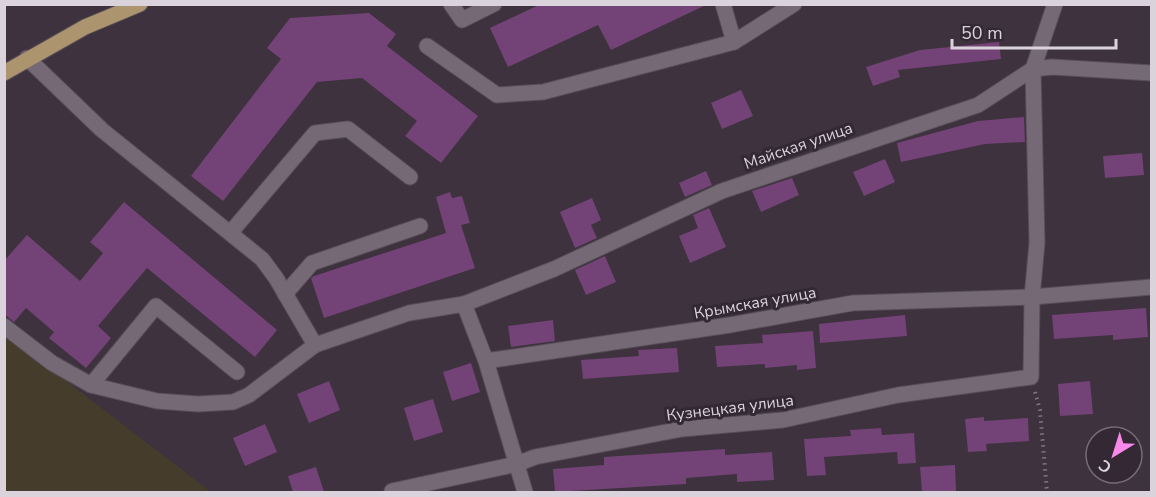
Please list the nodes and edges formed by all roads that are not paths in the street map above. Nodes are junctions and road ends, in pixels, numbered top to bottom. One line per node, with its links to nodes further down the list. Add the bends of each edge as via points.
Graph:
1 (140, 4): 9 (main road, via 84,27)
2 (451, 4): 3 (street, via 462,20)
3 (494, 4)
4 (723, 4): 7 (street)
5 (794, 4): 7 (street)
6 (1055, 4): 10 (street)
7 (734, 42): 8 (street, via 543,92 497,95)
8 (427, 46)
9 (27, 58): 11 (main road); 15 (street, via 102,130)
10 (1033, 69): 12 (street); 18 (street, via 1037,243); 19 (street, Майская улица, via 978,105 722,190 554,269)
11 (4, 73)
12 (1152, 73)
13 (410, 177): 15 (street, via 348,129 315,133)
14 (420, 226): 17 (street, via 312,263)
15 (231, 232): 17 (street, via 262,259)
16 (1152, 287): 18 (street, Крымская улица)
17 (285, 294): 21 (street)
18 (1032, 297): 22 (street, Крымская улица, via 853,303); 25 (street, Кузнецкая улица, via 1031,377 898,395 783,420 682,429)
19 (464, 304): 21 (street, Майская улица, via 409,314); 22 (street)
20 (4, 326): 24 (street, Майская улица, via 52,363)
21 (315, 345): 24 (street, Майская улица, via 249,395 233,402 157,401)
22 (486, 361): 25 (street)
23 (237, 372): 24 (street, via 156,306)
24 (92, 385)
25 (516, 464): 26 (street, Кузнецкая улица); 27 (street)
26 (392, 491)
27 (525, 492)

